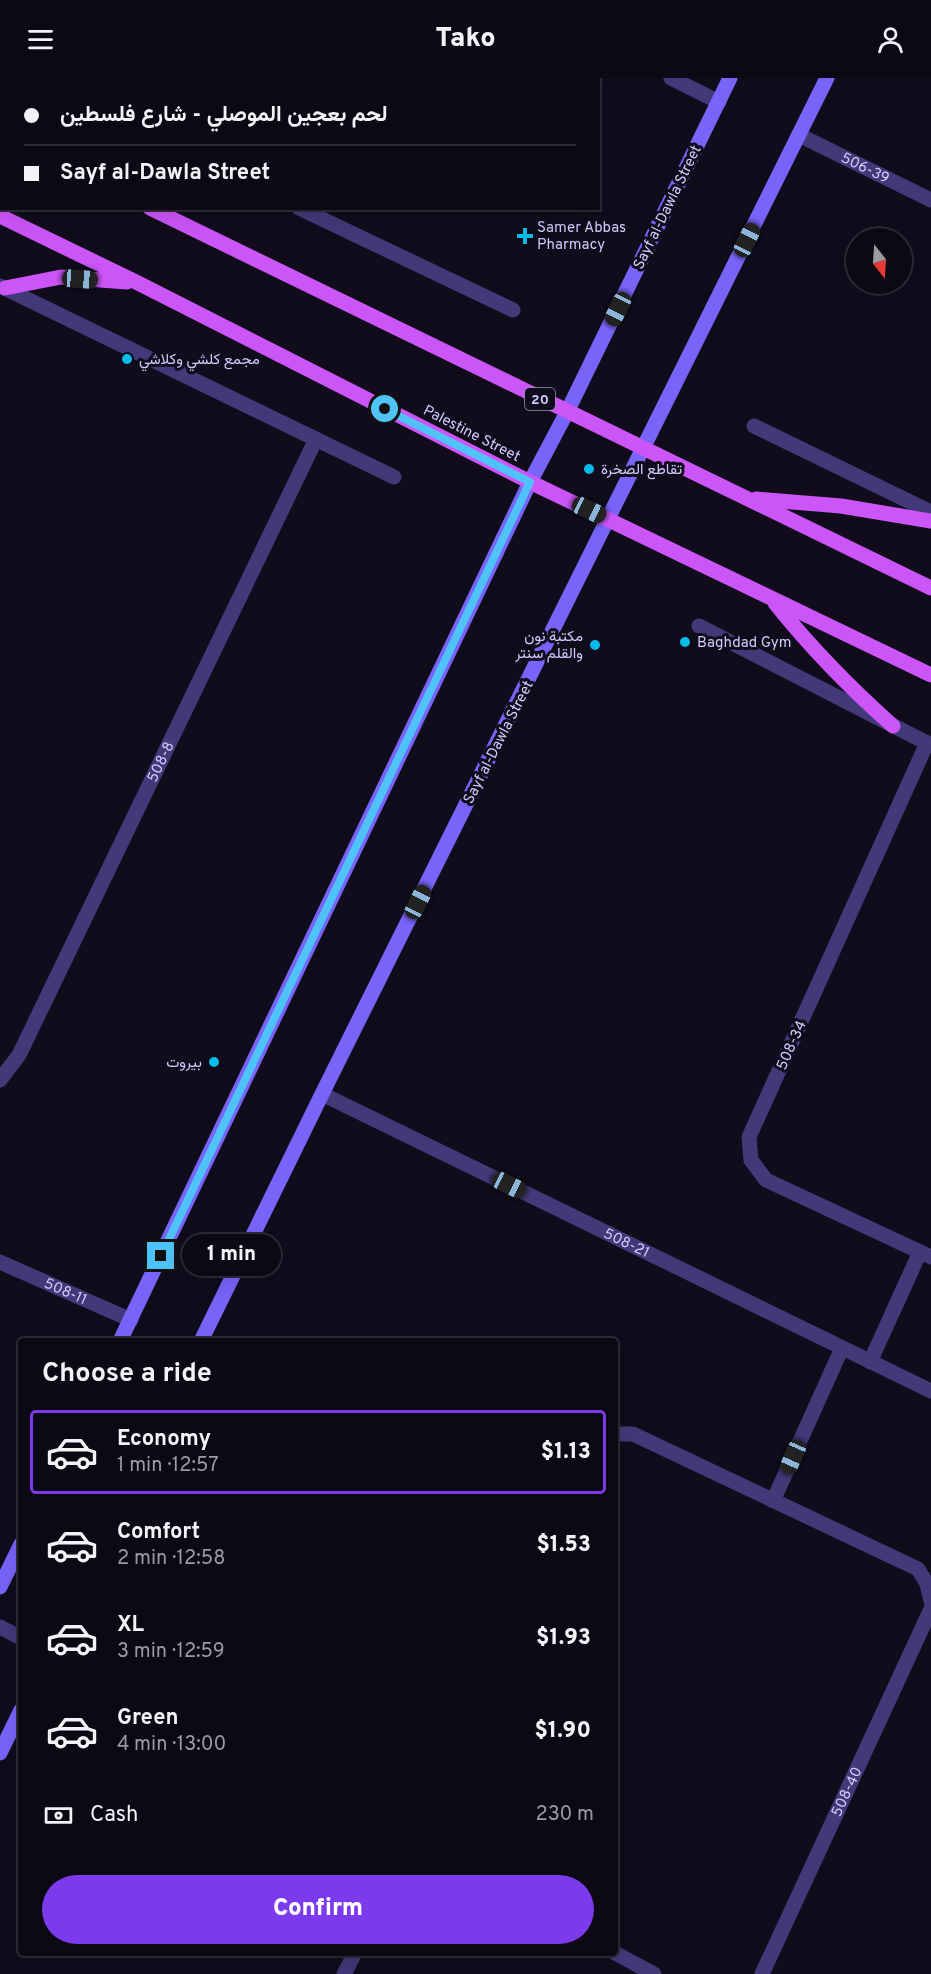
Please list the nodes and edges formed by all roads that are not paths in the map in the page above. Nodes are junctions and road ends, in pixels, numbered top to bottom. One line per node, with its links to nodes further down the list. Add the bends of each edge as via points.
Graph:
1 (671, 78): 4 (street)
2 (730, 78): 4 (street, Sayf al-Dawla Street)
3 (827, 78): 5 (street, Sayf al-Dawla Street)
4 (718, 102): 13 (street, Sayf al-Dawla Street)
5 (799, 135): 6 (street, 506-39); 16 (street, Sayf al-Dawla Street)
6 (931, 200)
7 (153, 210): 13 (main road, 20)
8 (303, 210): 12 (street)
9 (0, 216): 10 (main road, Palestine Street)
10 (136, 282): 11 (main road, via 61,277); 18 (main road, Palestine Street)
11 (2, 291): 15 (street)
12 (513, 310)
13 (567, 412): 16 (main road, 20); 18 (street, Sayf al-Dawla Street)
14 (754, 426): 20 (street)
15 (316, 439): 17 (street); 29 (street, 508-8, via 19,1055)
16 (643, 449): 19 (main road, 20); 21 (street, Sayf al-Dawla Street)
17 (394, 477)
18 (530, 482): 21 (main road, Palestine Street); 33 (street, Sayf al-Dawla Street)
19 (746, 498): 22 (main road, via 841,506); 23 (main road, 20)
20 (931, 512)
21 (609, 519): 24 (main road, Palestine Street); 30 (street, Sayf al-Dawla Street)
22 (931, 521)
23 (931, 588)
24 (772, 599): 26 (main road, Palestine Street); 27 (main road, via 816,653)
25 (699, 626): 27 (street)
26 (931, 675)
27 (892, 726): 28 (street)
28 (929, 744): 31 (street, 508-34, via 749,1137 751,1160 766,1180)
29 (0, 1080)
30 (322, 1094): 35 (street, Sayf al-Dawla Street); 36 (street, 508-21)
31 (926, 1255): 37 (street)
32 (0, 1262): 33 (street, 508-11)
33 (131, 1320): 34 (street, Sayf al-Dawla Street)
34 (122, 1338)
35 (202, 1338)
36 (842, 1348): 37 (street, 508-21); 40 (street)
37 (870, 1362): 38 (street, 508-21)
38 (931, 1391)
39 (618, 1434): 40 (street, via 633,1434)
40 (773, 1501): 43 (street, via 918,1569)
41 (18, 1550): 42 (street)
42 (0, 1587)
43 (931, 1601)
44 (931, 1609): 53 (street, 508-40)
45 (0, 1627): 46 (street)
46 (18, 1636)
47 (18, 1716): 48 (street)
48 (0, 1753)
49 (618, 1955): 52 (street)
50 (354, 1956): 51 (street)
51 (345, 1974)
52 (654, 1974)
53 (762, 1974)

